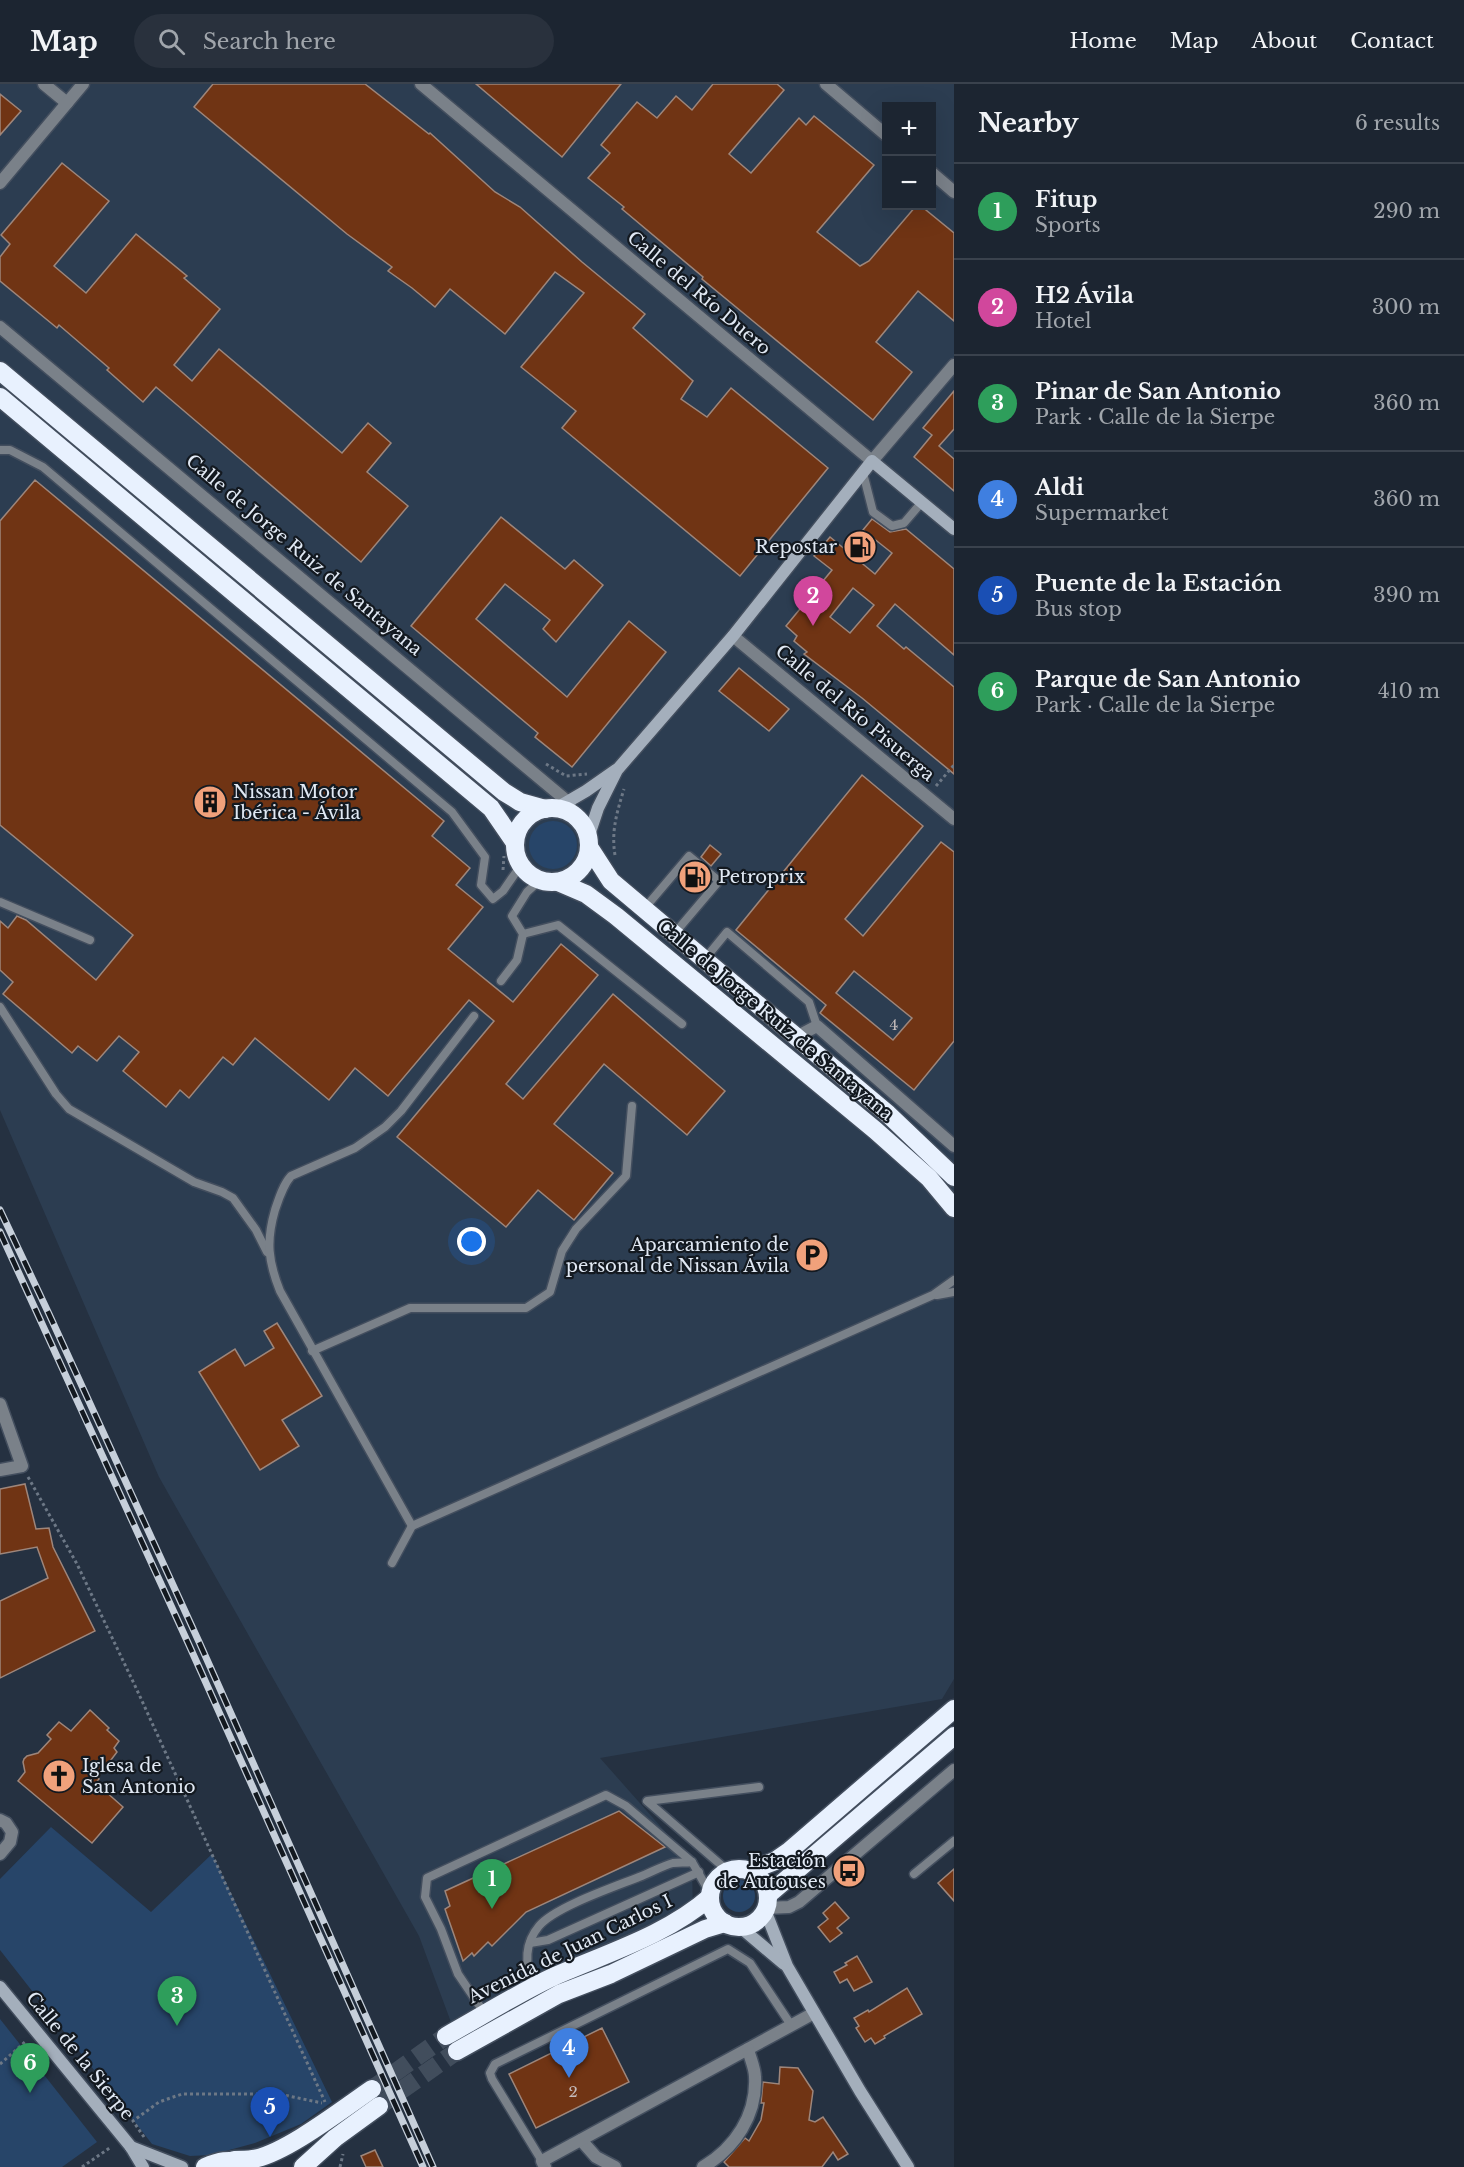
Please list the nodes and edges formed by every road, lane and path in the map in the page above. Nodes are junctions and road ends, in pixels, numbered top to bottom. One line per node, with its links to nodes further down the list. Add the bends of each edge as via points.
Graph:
1 (44, 84): 5 (street)
2 (83, 84): 5 (street)
3 (421, 84): 15 (street, Calle del Río Duero)
4 (826, 84): 6 (street)
5 (67, 103): 8 (street)
6 (882, 132)
7 (936, 176): 9 (street)
8 (0, 183)
9 (954, 192)
10 (0, 327): 23 (street, Calle de Jorge Ruiz de Santayana)
11 (954, 365): 15 (street)
12 (0, 371): 23 (highway, Calle de Jorge Ruiz de Santayana, via 504,792 520,802)
13 (0, 397): 25 (highway, via 491,807)
14 (0, 450): 27 (lane, via 10,450 43,467 452,812 485,857 481,885 493,899)
15 (872, 461): 16 (street); 17 (street, Calle del Río Duero)
16 (863, 473): 17 (lane, via 873,512 892,526 904,523); 19 (street)
17 (922, 502): 18 (street, Calle del Río Duero)
18 (954, 529)
19 (733, 636): 21 (street); 22 (street, Calle del Río Pisuerga)
20 (954, 765): 22 (path)
21 (617, 770): 23 (street); 26 (street, via 598,808)
22 (927, 796): 24 (street, Calle del Río Pisuerga)
23 (556, 806): 25 (highway, via 524,821); 26 (highway, Calle de Jorge Ruiz de Santayana, via 576,818)
24 (954, 819)
25 (515, 843): 27 (highway)
26 (589, 843): 28 (highway, via 580,870 569,878); 30 (highway, Calle de Jorge Ruiz de Santayana, via 611,881)
27 (521, 866): 28 (highway, Calle de Jorge Ruiz de Santayana, via 529,874)
28 (549, 881): 31 (lane, via 527,892 512,916); 44 (highway, Calle de Jorge Ruiz de Santayana, via 586,894 625,923 876,1130 929,1178)
29 (0, 902): 33 (lane)
30 (644, 910): 32 (highway, Calle de Jorge Ruiz de Santayana); 32 (lane, via 689,856 719,881)
31 (523, 934): 35 (lane, via 517,960); 38 (lane, via 558,926)
32 (674, 935): 34 (highway, Calle de Jorge Ruiz de Santayana)
33 (90, 939)
34 (705, 960): 39 (lane, via 728,933 809,1002); 40 (highway, Calle de Jorge Ruiz de Santayana)
35 (501, 981)
36 (0, 1006): 45 (lane, via 69,1109 194,1182 233,1198 262,1240)
37 (474, 1016): 45 (lane, via 401,1111 385,1126 355,1148 287,1181 270,1227)
38 (682, 1024)
39 (816, 1026): 40 (street, Calle de Jorge Ruiz de Santayana); 42 (street, Calle de Jorge Ruiz de Santayana)
40 (795, 1037): 43 (highway, Calle de Jorge Ruiz de Santayana, via 888,1114)
41 (632, 1106): 49 (lane, via 626,1176 576,1228 562,1251 550,1292 526,1308 410,1308)
42 (954, 1146)
43 (954, 1177)
44 (954, 1208)
45 (272, 1271): 49 (lane)
46 (954, 1280): 48 (lane)
47 (954, 1292): 48 (lane)
48 (933, 1295): 53 (lane)
49 (312, 1352): 53 (lane)
50 (0, 1404): 51 (street)
51 (22, 1466): 52 (street); 82 (path, via 77,1564 117,1648)
52 (0, 1470)
53 (412, 1526): 54 (lane)
54 (392, 1563)
55 (954, 1709): 64 (highway, via 788,1852)
56 (954, 1736): 68 (highway)
57 (954, 1770): 68 (street, via 800,1902 789,1907)
58 (759, 1787): 63 (lane, via 647,1801)
59 (0, 1820): 61 (street, via 10,1827 12,1837)
60 (954, 1841): 66 (lane)
61 (0, 1854)
62 (692, 1862): 65 (lane); 70 (lane, via 674,1863 570,1906 541,1924); 75 (lane, via 626,1806 606,1795 427,1878 425,1897 458,1974)
63 (728, 1871): 64 (highway); 67 (highway, via 716,1880)
64 (749, 1871): 68 (highway, via 762,1880)
65 (699, 1872): 67 (lane); 70 (lane, via 558,1936)
66 (914, 1874)
67 (710, 1895): 69 (highway, via 714,1912); 73 (highway, Avenida de Juan Carlos I, via 691,1913)
68 (766, 1904): 69 (highway, via 754,1922); 71 (street)
69 (732, 1925): 71 (street); 75 (highway, Avenida de Juan Carlos I, via 705,1929 452,2043)
70 (530, 1943): 73 (lane, via 526,1966)
71 (787, 1966): 74 (street)
72 (0, 1987): 85 (street, Calle de la Sierpe)
73 (534, 1988): 75 (highway, Avenida de Juan Carlos I)
74 (814, 2013): 76 (street); 97 (street)
75 (485, 2014)
76 (791, 2025): 78 (street); 88 (lane, via 750,1963 728,1949 495,2064 490,2073 492,2079)
77 (25, 2042): 79 (path)
78 (748, 2049): 83 (street); 96 (street, via 755,2074 755,2097 746,2122 718,2158)
79 (0, 2064)
80 (372, 2089): 82 (highway)
81 (379, 2106): 86 (highway)
82 (328, 2111): 85 (path, via 279,2094 182,2094 159,2102 132,2121 144,2138); 87 (highway, via 272,2153)
83 (580, 2140): 88 (street); 95 (street, via 597,2157)
84 (111, 2147): 89 (path)
85 (131, 2147): 90 (street, Calle de la Sierpe); 91 (street, Calle de la Sierpe)
86 (319, 2159): 94 (highway)
87 (234, 2160): 92 (highway); 93 (highway)
88 (544, 2164)
89 (85, 2166)
90 (143, 2167)
91 (182, 2167)
92 (205, 2167)
93 (254, 2167)
94 (303, 2167)
95 (615, 2167)
96 (703, 2167)
97 (908, 2167)

